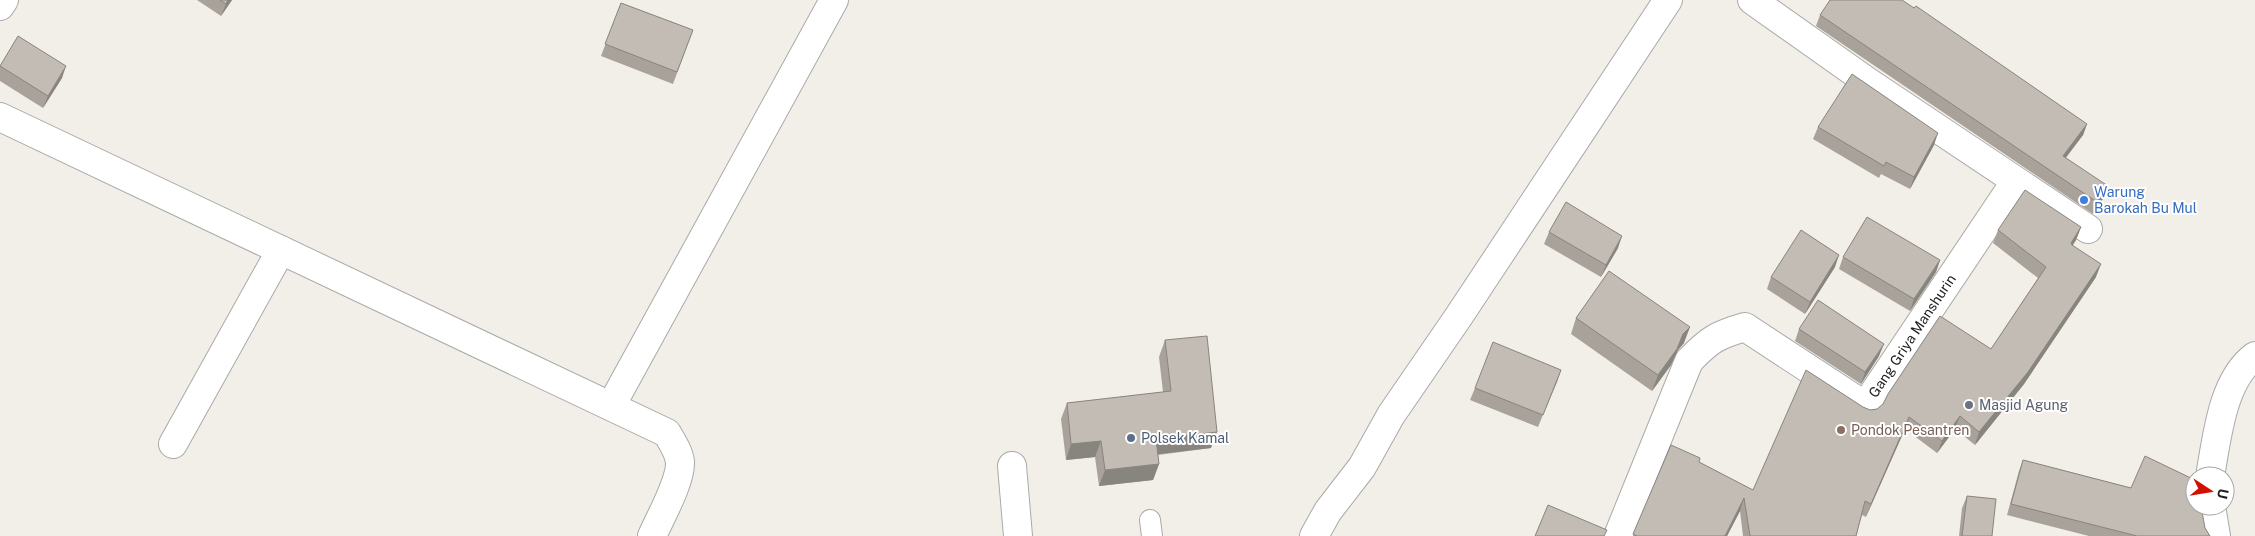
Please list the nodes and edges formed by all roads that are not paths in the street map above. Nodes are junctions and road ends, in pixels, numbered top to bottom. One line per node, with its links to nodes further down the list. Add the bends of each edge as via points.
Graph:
1 (4, 0): 5 (street)
2 (834, 0): 11 (street)
3 (1668, 0): 18 (street)
4 (1752, 0): 7 (street)
5 (0, 6)
6 (0, 118): 9 (street)
7 (2015, 182): 8 (street); 19 (street, Gang Griya Manshurin, via 1866,407 1745,328 1724,333 1707,342 1689,361)
8 (2088, 229)
9 (281, 250): 11 (street); 12 (street)
10 (2255, 356): 14 (street, via 2246,363 2222,406)
11 (611, 406): 16 (street, via 667,433 676,447 680,463 676,480)
12 (173, 444)
13 (1012, 466): 17 (street)
14 (2212, 466)
15 (2213, 516): 20 (street)
16 (652, 536)
17 (1018, 536)
18 (1314, 536)
19 (1618, 536)
20 (2216, 536)

